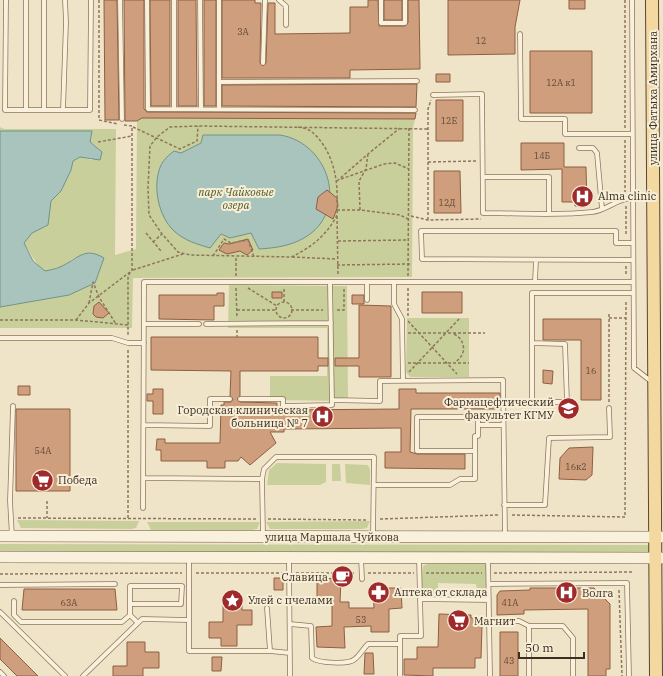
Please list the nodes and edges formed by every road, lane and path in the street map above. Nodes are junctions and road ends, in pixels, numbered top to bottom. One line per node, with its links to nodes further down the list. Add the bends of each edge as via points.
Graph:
1 (6, 0): 27 (lane, via 5,110)
2 (26, 0): 27 (lane)
3 (44, 0): 28 (lane)
4 (65, 0): 29 (lane)
5 (91, 0): 29 (lane, via 90,110)
6 (98, 0): 32 (path, via 99,120)
7 (120, 0): 31 (lane)
8 (147, 0): 26 (lane, via 148,109)
9 (174, 0): 26 (lane)
10 (200, 0): 24 (lane)
11 (219, 0): 22 (lane)
12 (265, 0): 20 (lane)
13 (279, 0): 18 (lane, via 286,6)
14 (381, 0): 15 (lane, via 381,23 405,23)
15 (405, 0)
16 (632, 0): 38 (lane)
17 (652, 0): 105 (main road, улица Фатыха Амирхана)
18 (286, 25)
19 (520, 34): 38 (lane, via 521,119 565,119 565,134)
20 (263, 63)
21 (417, 81): 22 (lane)
22 (219, 82): 25 (lane)
23 (433, 95): 37 (path, via 428,109); 44 (lane, via 482,94)
24 (201, 108): 25 (lane); 26 (lane)
25 (219, 108): 30 (lane)
26 (174, 109)
27 (26, 110): 28 (lane)
28 (44, 110): 29 (lane)
29 (63, 110)
30 (415, 110)
31 (122, 119)
32 (132, 126): 39 (path); 40 (path)
33 (198, 126): 34 (path); 40 (path, via 170,127); 40 (path, via 196,141 180,149)
34 (298, 127): 35 (path); 49 (path, via 311,131 321,142)
35 (400, 128): 36 (path); 43 (path)
36 (409, 128): 37 (path); 46 (path)
37 (428, 129): 45 (path)
38 (632, 134): 50 (lane)
39 (132, 136): 41 (path); 78 (path)
40 (157, 137): 61 (path, via 150,146 149,215)
41 (98, 142)
42 (579, 148): 51 (lane, via 593,148 597,153)
43 (368, 154): 47 (path); 49 (path)
44 (483, 161): 45 (path); 48 (lane)
45 (428, 162): 59 (path)
46 (409, 169): 47 (path, via 395,163); 58 (path)
47 (365, 171): 49 (path); 53 (path, via 359,181)
48 (483, 177): 54 (lane); 55 (lane, via 549,177)
49 (337, 181): 52 (path)
50 (632, 198): 51 (lane, via 626,198); 65 (lane)
51 (602, 209): 55 (lane, via 594,212)
52 (337, 210): 53 (path); 56 (path)
53 (360, 210): 58 (path, via 400,215)
54 (483, 213): 55 (lane); 59 (path, via 483,219)
55 (550, 213)
56 (337, 216): 63 (path); 71 (path, via 319,240)
57 (411, 216): 59 (path)
58 (408, 219): 62 (path)
59 (428, 220)
60 (146, 233): 64 (path)
61 (162, 234): 64 (path); 67 (path)
62 (408, 240): 63 (path); 76 (path)
63 (337, 241): 72 (path)
64 (153, 242): 66 (path)
65 (632, 243): 73 (lane, via 616,243 616,231 421,231 422,259); 74 (lane)
66 (161, 251)
67 (183, 254): 68 (path); 78 (path)
68 (213, 256): 69 (path); 70 (path, via 224,239 232,243 248,240)
69 (236, 256): 70 (path); 79 (path)
70 (254, 256): 71 (path)
71 (291, 257): 72 (path)
72 (336, 259): 75 (path)
73 (536, 260): 74 (lane); 85 (lane)
74 (632, 260): 86 (lane)
75 (337, 264): 76 (path); 81 (path, via 338,278)
76 (408, 264): 77 (path); 84 (path)
77 (411, 264)
78 (132, 270): 90 (path); 113 (path, via 128,276)
79 (236, 282): 80 (lane); 95 (path); 109 (lane, via 144,282)
80 (330, 282): 81 (lane); 98 (lane)
81 (344, 282): 82 (lane); 98 (path, via 344,310)
82 (367, 282): 83 (lane); 91 (lane)
83 (394, 282): 84 (lane); 129 (lane, via 394,304 402,319)
84 (408, 282): 85 (lane); 106 (path)
85 (535, 282): 86 (lane)
86 (632, 282): 89 (lane)
87 (248, 288): 94 (path)
88 (284, 288): 92 (path)
89 (632, 293): 122 (lane, via 532,293); 130 (lane, via 634,368)
90 (99, 296): 93 (path); 93 (path, via 93,282); 108 (path)
91 (367, 300)
92 (284, 302): 94 (path); 97 (path)
93 (89, 303): 104 (path)
94 (277, 306): 96 (path)
95 (237, 310): 96 (path); 112 (path)
96 (276, 310): 97 (path, via 283,318 288,316)
97 (291, 310): 98 (path)
98 (331, 310): 107 (lane)
99 (609, 314): 101 (path)
100 (460, 318): 115 (path)
101 (609, 318): 102 (path); 135 (path)
102 (626, 318)
103 (0, 320): 104 (path)
104 (76, 320): 108 (path)
105 (659, 320): 130 (main road, улица Фатыха Амирхана)
106 (408, 321): 114 (path); 114 (path, via 408,333)
107 (331, 323): 112 (lane); 133 (lane)
108 (116, 324): 113 (path)
109 (144, 324): 110 (lane); 121 (lane)
110 (200, 324)
111 (206, 324): 112 (lane)
112 (237, 324): 118 (path)
113 (129, 326): 120 (path)
114 (419, 333): 115 (path); 123 (path)
115 (446, 333): 116 (path); 123 (path)
116 (453, 333): 117 (path); 126 (path, via 460,338 464,350 460,358)
117 (485, 333)
118 (237, 337)
119 (0, 338): 120 (lane, via 112,338)
120 (128, 343): 121 (lane); 150 (path)
121 (144, 343): 136 (lane)
122 (532, 343): 122 (lane, via 532,402 567,402 565,344)
123 (432, 347): 124 (path); 125 (path)
124 (417, 363): 124 (path, via 413,368 408,373 408,363); 125 (path)
125 (447, 363): 126 (path); 128 (path)
126 (453, 363): 127 (path)
127 (469, 363)
128 (462, 380): 129 (lane); 138 (lane, via 503,380)
129 (403, 381): 133 (lane, via 380,381 380,401)
130 (655, 384): 158 (main road, улица Фатыха Амирхана)
131 (230, 399): 136 (lane, via 210,399 210,426)
132 (240, 399): 133 (lane, via 283,399 283,406 332,406)
133 (332, 400)
134 (13, 406): 148 (lane)
135 (609, 408): 144 (lane, via 610,438 549,438 545,505)
136 (144, 425): 140 (lane)
137 (478, 425): 138 (lane); 139 (lane); 139 (lane, via 478,417 417,417 417,451)
138 (504, 425): 144 (lane)
139 (475, 451): 142 (lane, via 475,480 460,480 450,486)
140 (144, 478): 141 (lane); 145 (lane)
141 (262, 480): 142 (lane, via 264,469 276,457 374,457); 151 (lane)
142 (374, 485): 152 (lane)
143 (47, 501): 149 (path)
144 (504, 504): 146 (lane)
145 (143, 508)
146 (504, 514): 147 (path); 152 (path); 157 (lane)
147 (625, 517)
148 (10, 518): 149 (path); 154 (lane)
149 (47, 518): 150 (path)
150 (128, 518): 151 (path)
151 (262, 519): 152 (path); 155 (lane)
152 (374, 520): 156 (lane)
153 (0, 536): 154 (main road, улица Маршала Чуйкова)
154 (12, 536): 155 (main road, улица Маршала Чуйкова)
155 (262, 536): 156 (main road, улица Маршала Чуйкова)
156 (374, 537): 157 (main road, улица Маршала Чуйкова)
157 (505, 537): 158 (main road, улица Маршала Чуйкова)
158 (659, 537): 165 (main road, улица Фатыха Амирхана)
159 (0, 557): 160 (main road, улица Маршала Чуйкова)
160 (189, 557): 161 (main road, улица Маршала Чуйкова); 167 (lane)
161 (289, 557): 162 (main road, улица Маршала Чуйкова); 168 (lane)
162 (361, 557): 163 (main road, улица Маршала Чуйкова); 169 (lane)
163 (419, 558): 164 (main road, улица Маршала Чуйкова); 170 (lane)
164 (488, 558): 165 (main road, улица Маршала Чуйкова); 171 (lane)
165 (659, 558): 202 (main road, улица Фатыха Амирхана)
166 (632, 572): 171 (path)
167 (189, 573): 168 (path); 172 (path); 184 (lane)
168 (289, 573): 169 (path); 187 (lane)
169 (362, 573): 170 (path); 173 (lane)
170 (420, 573): 171 (path); 177 (lane)
171 (489, 573): 175 (lane)
172 (0, 574)
173 (362, 579)
174 (115, 584): 176 (lane)
175 (489, 584): 178 (lane); 201 (lane, via 627,583)
176 (0, 585)
177 (420, 599): 178 (lane); 189 (lane, via 421,636 400,636)
178 (489, 600): 185 (lane)
179 (14, 601): 183 (lane, via 14,615 21,622 122,622)
180 (130, 604): 180 (lane, via 130,586 182,586 181,604); 183 (lane)
181 (267, 608): 190 (lane)
182 (0, 612): 194 (lane)
183 (130, 615): 186 (lane)
184 (189, 620): 186 (lane, via 142,619); 190 (lane, via 190,651)
185 (489, 621): 188 (lane, via 519,621); 198 (lane)
186 (138, 623): 195 (lane)
187 (290, 624): 189 (lane, via 311,626 312,658 320,662 349,662 368,644); 191 (lane)
188 (529, 626): 199 (lane); 200 (lane, via 563,626 573,638)
189 (400, 644): 197 (lane)
190 (270, 651): 191 (lane)
191 (290, 653): 196 (lane)
192 (0, 672): 193 (lane)
193 (4, 676)
194 (65, 676)
195 (83, 676)
196 (290, 676)
197 (400, 676)
198 (490, 676)
199 (530, 676)
200 (573, 676)
201 (629, 676)
202 (656, 676)

